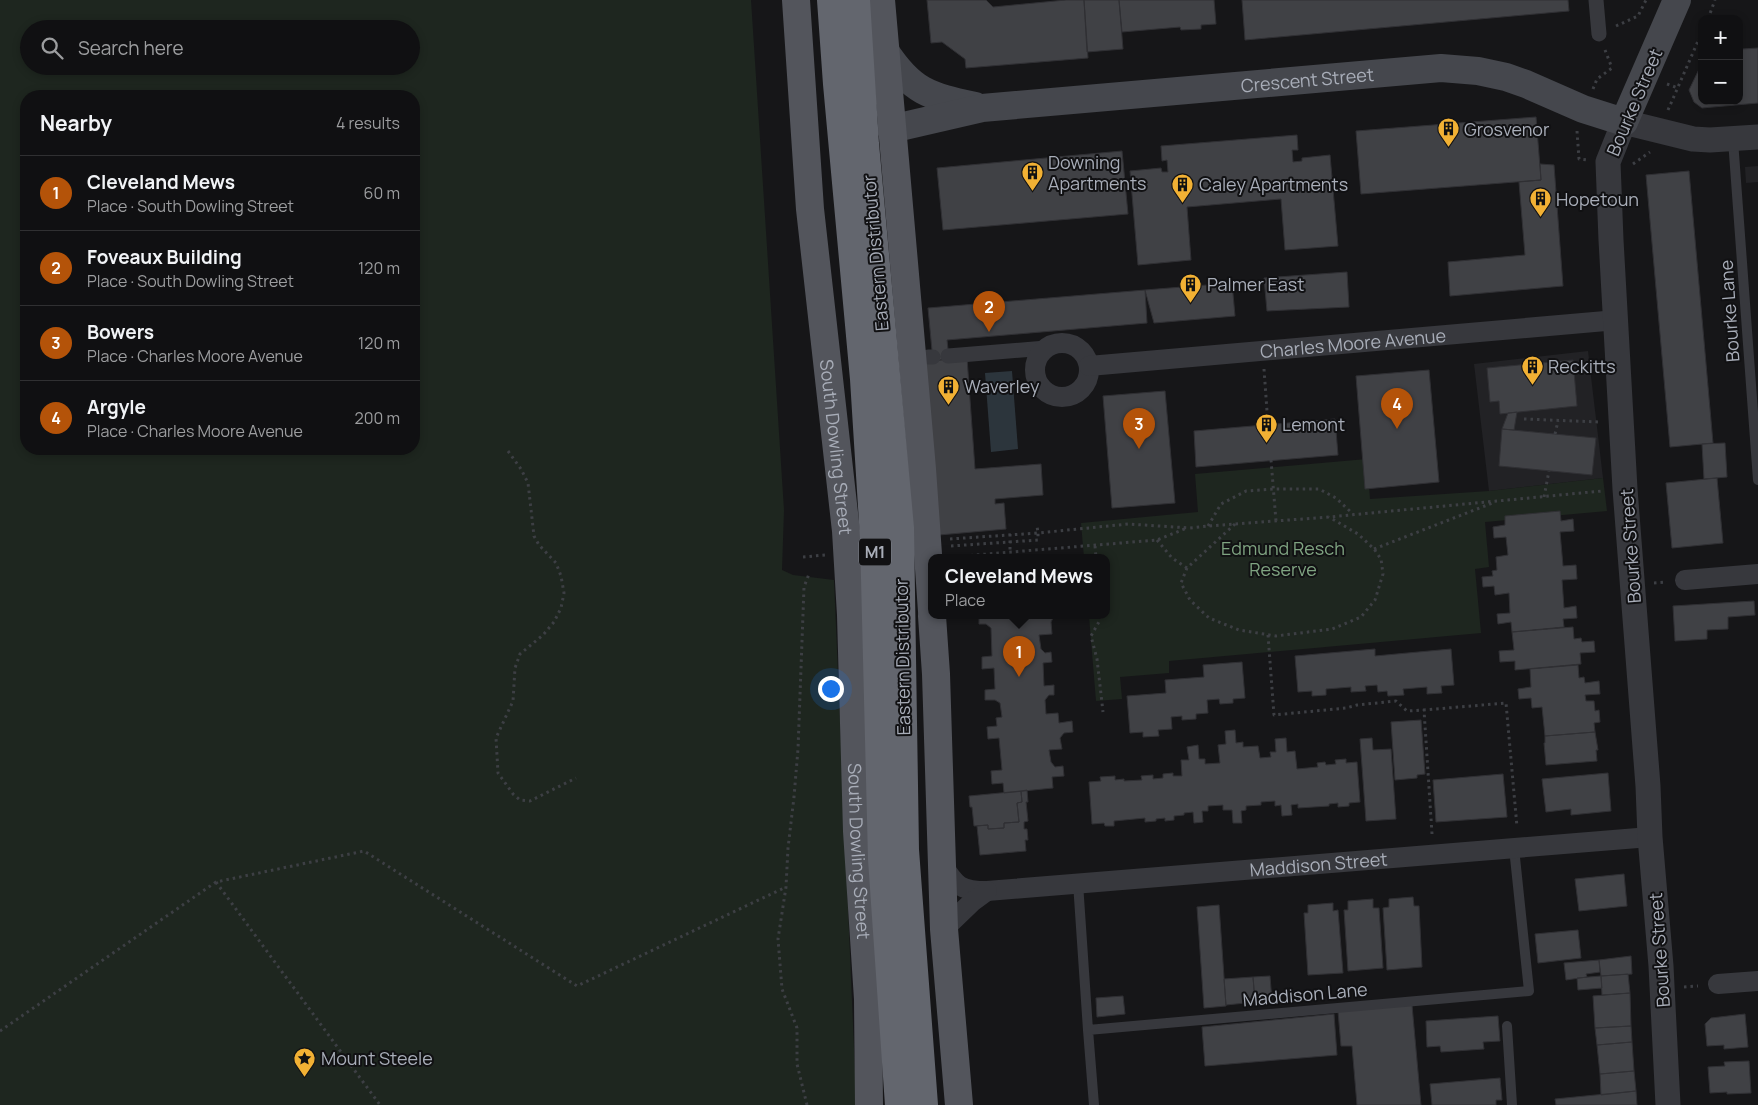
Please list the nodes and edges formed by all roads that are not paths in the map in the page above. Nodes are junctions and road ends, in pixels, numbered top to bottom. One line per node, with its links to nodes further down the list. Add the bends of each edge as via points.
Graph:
1 (796, 0): 35 (main road, South Dowling Street, via 810,209 847,540 857,831 868,999)
2 (813, 0): 20 (highway, via 832,222)
3 (831, 0): 20 (highway, Eastern Distributor / M1, via 864,379)
4 (856, 0): 37 (highway, Eastern Distributor / M1, via 865,144 900,528 904,850)
5 (881, 0): 9 (main road)
6 (1596, 0): 8 (street)
7 (1677, 0): 11 (main road, Bourke Street)
8 (1599, 34)
9 (885, 51): 10 (main road, Crescent Street, via 906,79 923,91 941,99); 12 (main road)
10 (982, 108): 11 (main road, Crescent Street, via 1441,68 1506,77); 12 (main road, Crescent Street)
11 (1624, 122): 14 (street, via 1693,139); 15 (street, Bourke Street, via 1608,162)
12 (891, 130): 21 (main road, via 922,469)
13 (1758, 137): 14 (street)
14 (1733, 139): 19 (lane, Bourke Lane)
15 (1617, 320): 18 (street, Charles Moore Avenue); 25 (street, Bourke Street, via 1625,489)
16 (1046, 348): 17 (street); 18 (street, via 1063,342 1073,345 1086,357); 18 (street, via 1039,355 1035,373 1049,393 1065,396 1080,389 1089,374)
17 (948, 356)
18 (1089, 366)
19 (1758, 480)
20 (874, 538): 36 (highway, Eastern Distributor / M1, via 882,860)
21 (940, 548)
22 (1758, 574): 23 (street)
23 (1685, 580)
24 (932, 619): 27 (main road)
25 (1650, 837): 26 (street, Maddison Street); 41 (street, Bourke Street)
26 (1516, 848): 28 (street, Maddison Street); 34 (lane, Maddison Lane, via 1529,991)
27 (942, 864): 29 (street, Maddison Street, via 954,882 969,891); 30 (main road)
28 (1078, 884): 29 (street, Maddison Street); 34 (lane)
29 (987, 891): 30 (street)
30 (944, 929): 38 (main road)
31 (1758, 981): 32 (street)
32 (1718, 984)
33 (1507, 1026): 40 (lane)
34 (1088, 1030): 39 (lane)
35 (869, 1105)
36 (899, 1105)
37 (924, 1105)
38 (959, 1105)
39 (1094, 1105)
40 (1512, 1105)
41 (1668, 1105)

